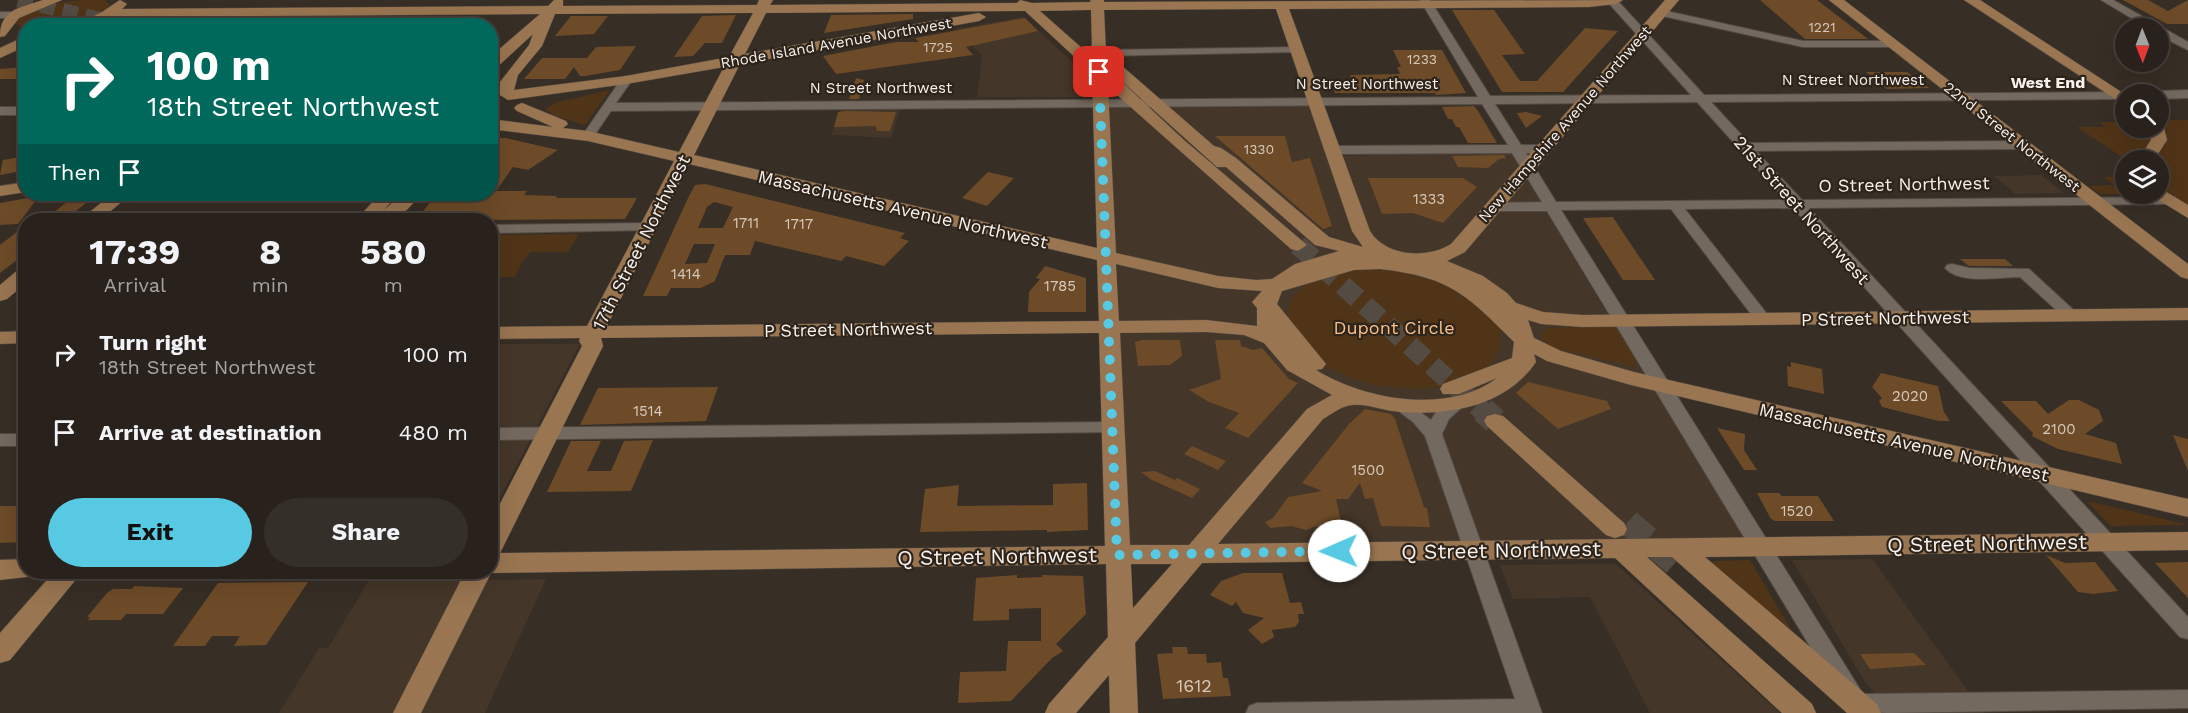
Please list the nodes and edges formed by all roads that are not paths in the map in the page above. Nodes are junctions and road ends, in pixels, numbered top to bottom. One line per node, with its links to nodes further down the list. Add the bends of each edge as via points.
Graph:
1 (55, 0): 17 (main road)
2 (357, 0): 15 (main road)
3 (1613, 0): 9 (main road); 23 (street, 21st Street Northwest)
4 (1672, 0): 16 (main road, New Hampshire Avenue Northwest)
5 (1836, 0): 26 (main road, 22nd Street Northwest)
6 (1971, 0): 37 (main road)
7 (2106, 0): 22 (street)
8 (1280, 2): 9 (main road); 10 (main road); 28 (main road)
9 (1427, 2): 45 (street)
10 (1097, 3): 11 (main road); 29 (main road)
11 (1032, 4): 13 (main road); 21 (main road, Rhode Island Avenue Northwest); 29 (main road); 33 (main road)
12 (762, 6): 13 (main road); 18 (main road); 32 (main road, 17th Street Northwest)
13 (939, 7): 21 (main road, via 960,11)
14 (118, 11): 15 (main road); 19 (main road)
15 (342, 12): 18 (main road, via 498,10); 20 (main road)
16 (1662, 13): 23 (main road, New Hampshire Avenue Northwest); 26 (street, via 1803,44)
17 (7, 15)
18 (548, 15): 31 (main road); 34 (main road); 40 (main road, via 536,45 507,82)
19 (98, 18)
20 (335, 18)
21 (971, 18): 32 (main road, Rhode Island Avenue Northwest)
22 (2138, 18)
23 (1641, 34): 43 (street, 21st Street Northwest); 44 (main road, New Hampshire Avenue Northwest)
24 (2169, 36): 27 (street)
25 (13, 45): 30 (main road)
26 (1893, 45): 41 (main road, 22nd Street Northwest)
27 (2188, 47)
28 (1297, 50): 29 (street); 46 (main road)
29 (1099, 53): 33 (main road); 47 (main road)
30 (0, 54)
31 (498, 58)
32 (735, 61): 35 (main road, Rhode Island Avenue Northwest); 50 (main road, 17th Street Northwest)
33 (1099, 72): 48 (main road); 49 (main road)
34 (498, 76)
35 (627, 80): 40 (main road, Rhode Island Avenue Northwest); 51 (main road, Rhode Island Avenue Northwest); 52 (street)
36 (498, 89): 40 (main road, Rhode Island Avenue Northwest)
37 (2115, 93)
38 (2169, 94): 39 (street)
39 (2188, 94)
40 (508, 95): 51 (main road, Massachusetts Avenue Northwest, via 522,102)
41 (1959, 96): 42 (street, N Street Northwest); 43 (street, N Street Northwest); 60 (main road, 22nd Street Northwest)
42 (2115, 97)
43 (1700, 98): 44 (street, N Street Northwest); 61 (street, 21st Street Northwest)
44 (1587, 99): 45 (street, N Street Northwest); 63 (main road, New Hampshire Avenue Northwest)
45 (1485, 100): 46 (street, N Street Northwest); 62 (street)
46 (1315, 101): 47 (street, N Street Northwest); 64 (main road)
47 (1156, 102): 49 (street, N Street Northwest); 59 (main road)
48 (1100, 103): 49 (street, N Street Northwest); 50 (street, N Street Northwest); 89 (main road)
49 (1133, 103): 58 (main road)
50 (711, 106): 52 (street, N Street Northwest); 65 (main road, 17th Street Northwest)
51 (523, 107): 55 (main road, Rhode Island Avenue Northwest); 57 (main road, Massachusetts Avenue Northwest)
52 (609, 107): 57 (street)
53 (0, 111): 54 (street)
54 (18, 111)
55 (498, 118)
56 (498, 123): 57 (main road, Massachusetts Avenue Northwest)
57 (588, 136): 65 (main road, Massachusetts Avenue Northwest)
58 (1178, 143): 59 (main road, via 1304,243); 92 (main road, via 1292,250)
59 (1205, 145): 88 (main road, via 1322,241)
60 (2022, 145): 61 (street); 75 (main road, 22nd Street Northwest)
61 (1745, 147): 76 (street, 21st Street Northwest)
62 (1515, 149): 63 (street); 64 (street); 66 (street)
63 (1544, 149): 66 (main road, New Hampshire Avenue Northwest)
64 (1332, 150): 88 (main road, via 1363,236)
65 (683, 158): 85 (main road, 17th Street Northwest); 89 (main road, Massachusetts Avenue Northwest)
66 (1527, 167): 78 (street); 79 (main road, New Hampshire Avenue Northwest)
67 (18, 188): 68 (main road)
68 (0, 191)
69 (2115, 200): 75 (street, O Street Northwest)
70 (2169, 200): 84 (main road)
71 (113, 201): 80 (main road)
72 (382, 201): 81 (main road)
73 (395, 201): 82 (main road)
74 (405, 201): 83 (main road)
75 (2095, 201): 76 (street, O Street Northwest); 94 (main road, 22nd Street Northwest)
76 (1797, 204): 77 (street, O Street Northwest); 103 (street, 21st Street Northwest)
77 (1675, 205): 78 (street, O Street Northwest); 104 (street)
78 (1551, 206): 79 (street, O Street Northwest); 106 (street)
79 (1495, 207): 87 (main road, New Hampshire Avenue Northwest)
80 (98, 213)
81 (370, 213)
82 (386, 213)
83 (391, 213)
84 (2188, 213)
85 (647, 227): 86 (street); 109 (main road, 17th Street Northwest)
86 (498, 229)
87 (1458, 248): 90 (main road, New Hampshire Avenue Northwest); 93 (main road, via 1456,258)
88 (1377, 253): 90 (main road); 92 (main road, via 1322,260)
89 (1107, 256): 96 (main road, Massachusetts Avenue Northwest); 108 (main road)
90 (1424, 260): 93 (main road)
91 (1952, 268): 102 (street, via 1968,273 2024,272)
92 (1300, 269): 97 (main road)
93 (1462, 273): 99 (main road)
94 (2188, 273)
95 (18, 280): 98 (main road)
96 (1218, 282): 97 (main road, Massachusetts Avenue Northwest); 100 (main road, Massachusetts Avenue Northwest, via 1250,295)
97 (1277, 285): 100 (main road); 114 (main road, Massachusetts Avenue Northwest, via 1353,264 1415,267 1448,277 1477,294)
98 (0, 295)
99 (1511, 308): 105 (main road, P Street Northwest, via 1541,318); 114 (main road, via 1519,319)
100 (1266, 309): 107 (main road, P Street Northwest, via 1245,320); 113 (main road); 114 (main road, via 1281,322 1307,358 1336,376 1377,390 1418,393 1452,389 1504,365)
101 (2188, 314): 102 (main road, P Street Northwest)
102 (2071, 315): 103 (main road, P Street Northwest)
103 (1900, 317): 104 (main road, P Street Northwest); 128 (street, 21st Street Northwest)
104 (1763, 319): 106 (main road, P Street Northwest)
105 (1582, 321): 106 (main road, P Street Northwest); 114 (main road, P Street Northwest, via 1546,325)
106 (1620, 321): 116 (street)
107 (1206, 326): 108 (main road, P Street Northwest); 113 (main road, P Street Northwest, via 1247,329)
108 (1109, 327): 109 (main road, P Street Northwest); 122 (main road)
109 (594, 332): 110 (main road, P Street Northwest); 123 (main road, 17th Street Northwest, via 589,341 593,346)
110 (498, 333)
111 (18, 337): 112 (main road)
112 (0, 338)
113 (1272, 339): 115 (main road, via 1287,359)
114 (1524, 346): 116 (main road, Massachusetts Avenue Northwest, via 1540,362); 118 (main road, via 1498,388)
115 (1313, 377): 117 (main road); 120 (main road, via 1318,394)
116 (1661, 385): 128 (main road, Massachusetts Avenue Northwest); 134 (street)
117 (1366, 399): 119 (main road); 120 (main road, via 1342,399)
118 (1459, 402): 119 (main road); 125 (street, via 1442,416)
119 (1398, 404): 125 (street, via 1419,418)
120 (1316, 414): 136 (main road)
121 (1502, 419): 131 (main road)
122 (1112, 428): 123 (street); 137 (main road)
123 (548, 433): 124 (street); 130 (main road, 17th Street Northwest)
124 (498, 434)
125 (1433, 434): 135 (street)
126 (0, 440): 127 (street)
127 (18, 440)
128 (2043, 474): 129 (main road, Massachusetts Avenue Northwest); 133 (street, 21st Street Northwest)
129 (2188, 508)
130 (498, 532)
131 (1621, 533): 135 (main road, Q Street Northwest); 138 (main road, Q Street Northwest); 154 (main road)
132 (2188, 541): 133 (main road, Q Street Northwest)
133 (2105, 542): 134 (main road, Q Street Northwest); 144 (street, 21st Street Northwest)
134 (1761, 546): 138 (main road, Q Street Northwest); 149 (street)
135 (1473, 550): 136 (main road, Q Street Northwest); 148 (street)
136 (1196, 553): 137 (main road, Q Street Northwest); 145 (main road)
137 (1117, 555): 139 (main road, Q Street Northwest); 145 (main road)
138 (1670, 560): 149 (main road); 155 (main road)
139 (498, 563)
140 (18, 569): 141 (main road)
141 (0, 570)
142 (63, 579): 146 (main road)
143 (474, 579): 150 (main road)
144 (2188, 632)
145 (1121, 641): 151 (main road); 152 (main road)
146 (0, 652)
147 (2188, 699): 149 (street)
148 (1530, 710): 153 (street)
149 (1857, 710)
150 (407, 713)
151 (1059, 713)
152 (1124, 713)
153 (1257, 713)
154 (1802, 713)
155 (1820, 713)

